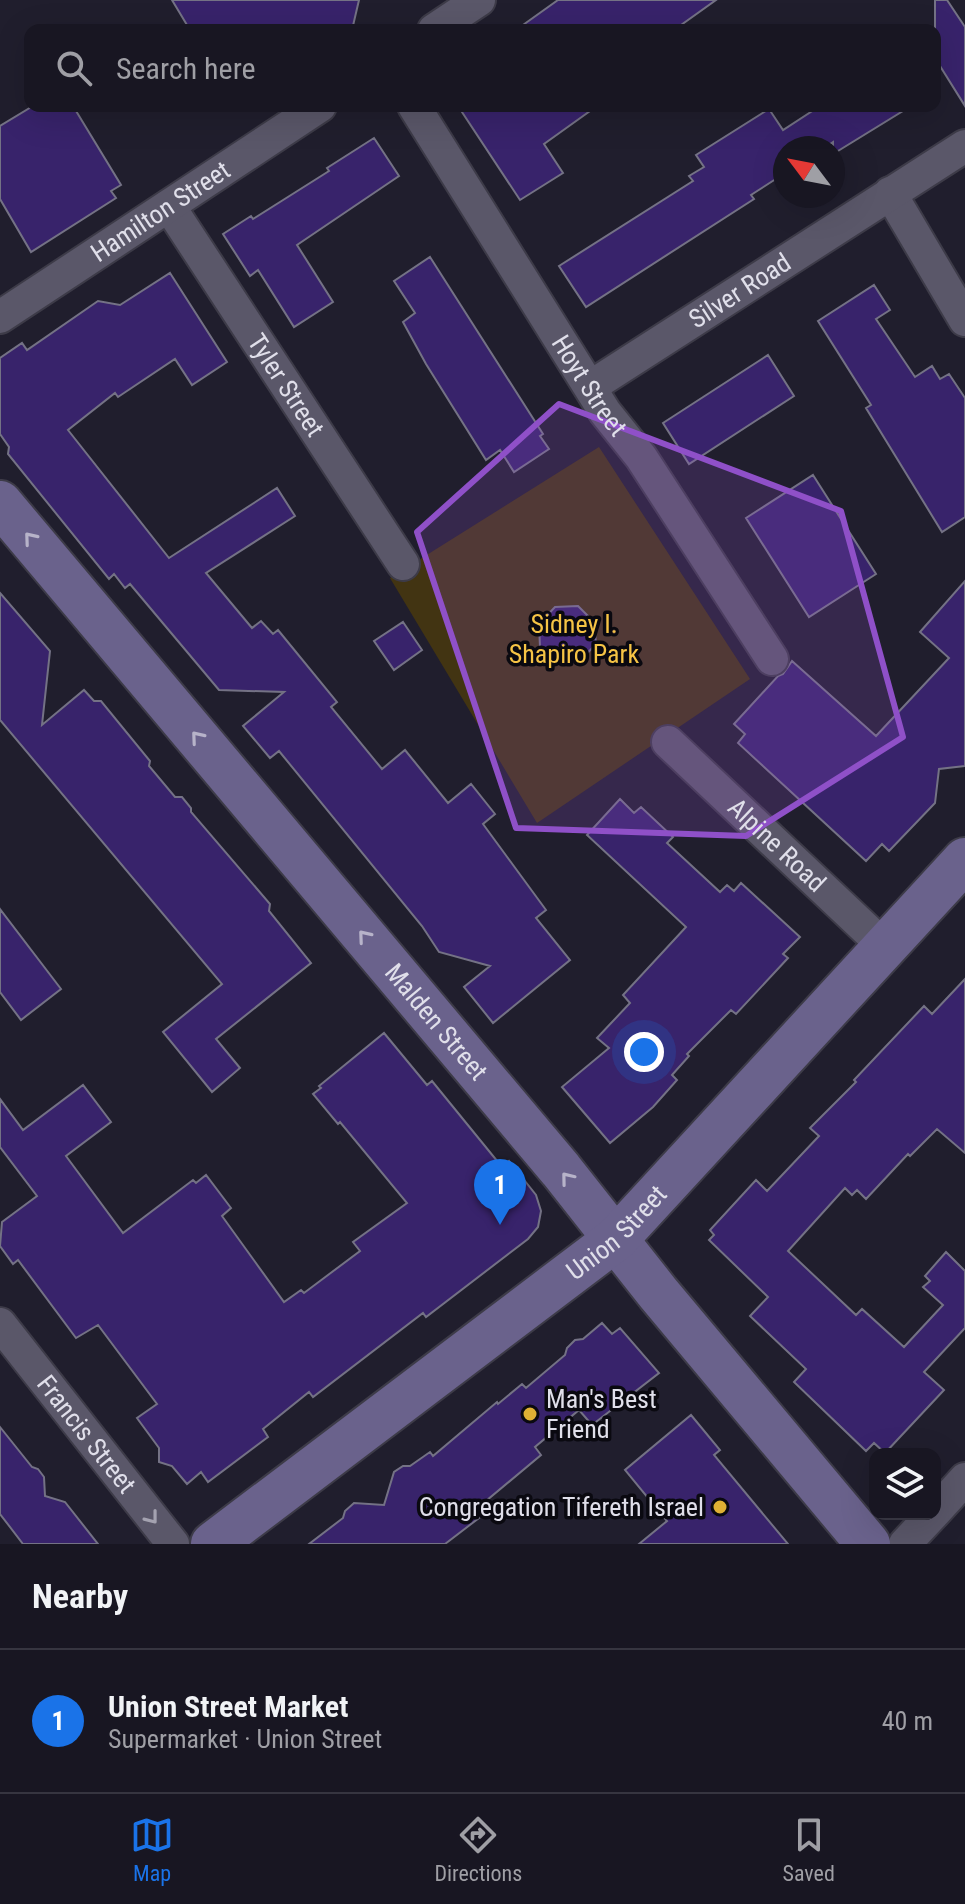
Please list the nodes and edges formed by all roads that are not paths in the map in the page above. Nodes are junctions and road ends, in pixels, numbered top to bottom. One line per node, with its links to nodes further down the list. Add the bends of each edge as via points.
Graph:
1 (479, 0): 2 (street)
2 (443, 24)
3 (311, 112): 7 (street, Hamilton Street)
4 (418, 112): 10 (street, Hoyt Street)
5 (965, 146): 6 (street, Silver Road)
6 (890, 193): 9 (street); 10 (street, Silver Road)
7 (169, 206): 8 (street, Hamilton Street); 12 (street, Tyler Street)
8 (0, 317)
9 (965, 320)
10 (590, 387): 13 (street, Hoyt Street)
11 (0, 503): 17 (street, Malden Street, one-way to 11)
12 (403, 564)
13 (772, 659)
14 (668, 742): 16 (street, Alpine Road)
15 (965, 860): 16 (street, Union Street)
16 (885, 947): 17 (street, Union Street)
17 (616, 1239): 23 (street, Union Street); 24 (street, Malden Street)
18 (0, 1324): 22 (street, Francis Street, one-way to 22)
19 (965, 1479): 20 (street)
20 (941, 1505)
21 (927, 1520): 25 (street)
22 (173, 1544)
23 (213, 1544)
24 (868, 1544)
25 (905, 1544)

